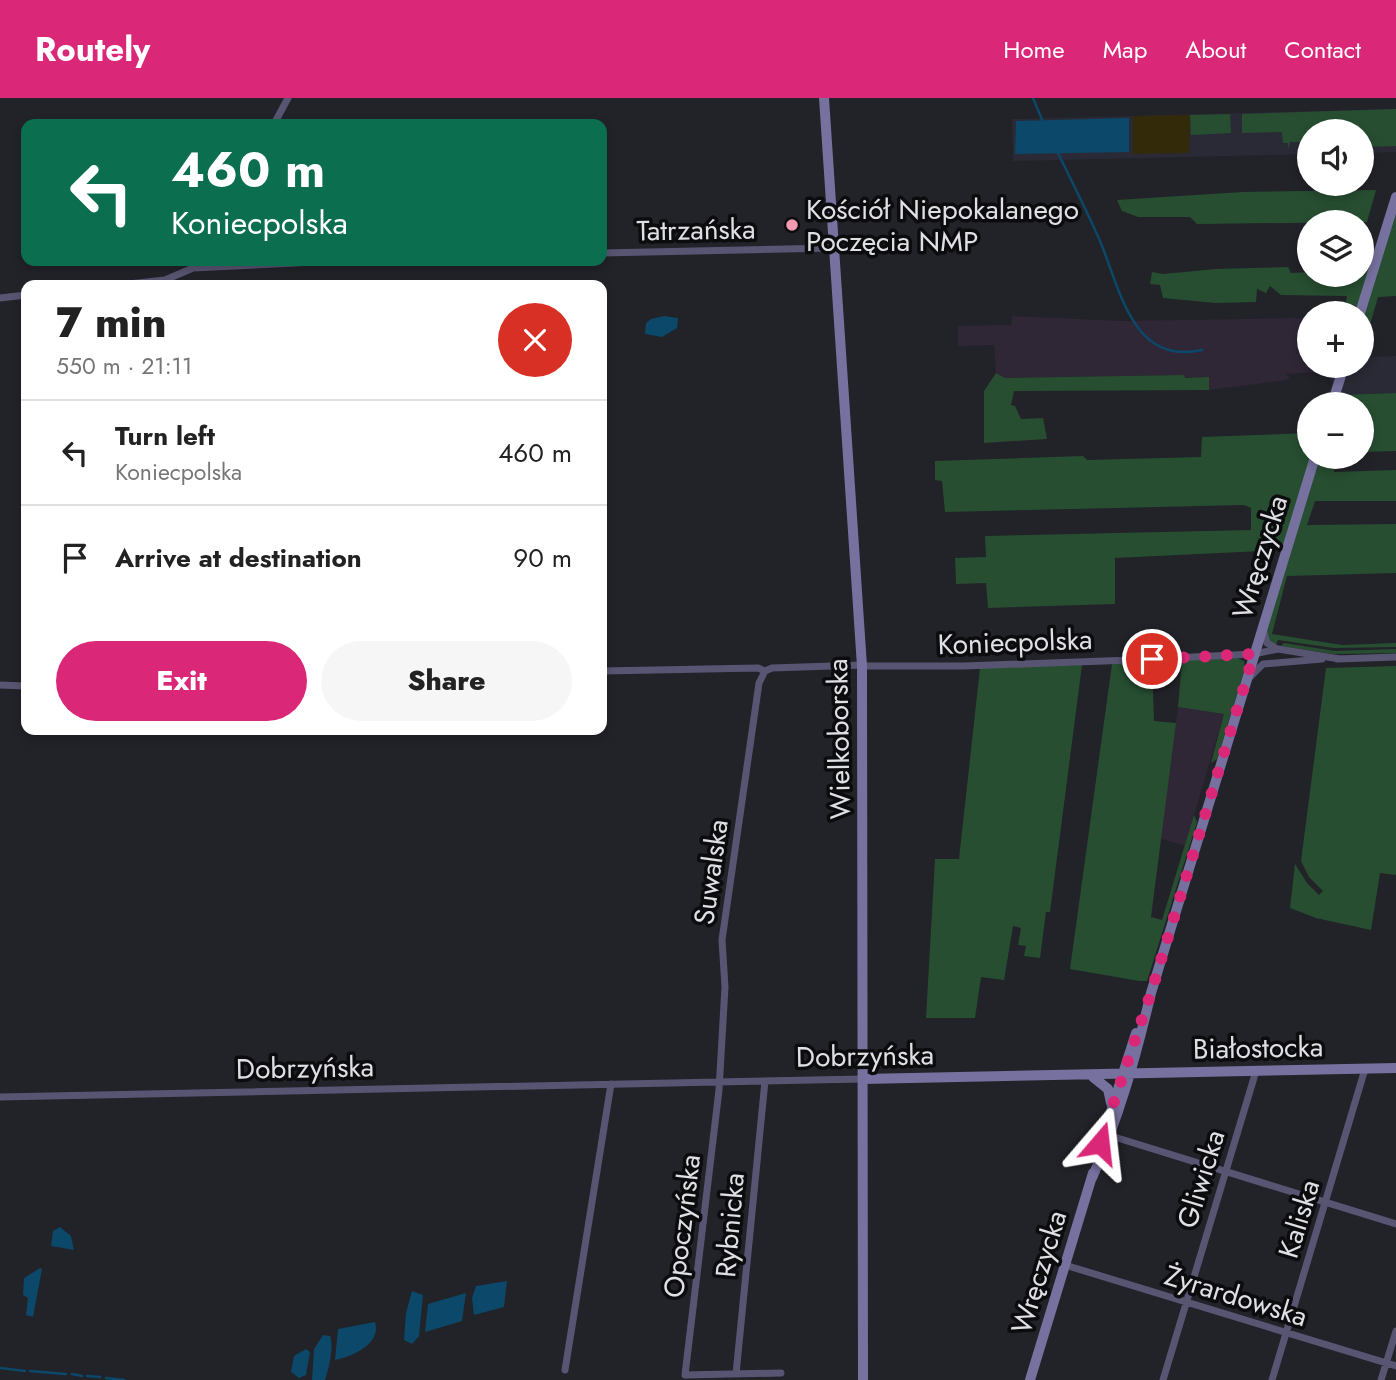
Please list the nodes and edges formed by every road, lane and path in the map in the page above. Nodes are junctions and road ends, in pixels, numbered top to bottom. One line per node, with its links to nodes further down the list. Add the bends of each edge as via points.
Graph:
1 (288, 98): 3 (street)
2 (824, 98): 5 (street, Wielkoborska)
3 (277, 119)
4 (1396, 197): 11 (street)
5 (833, 248): 6 (street, Tatrzańska); 19 (street, Wielkoborska)
6 (607, 253)
7 (191, 266): 8 (street)
8 (165, 280)
9 (21, 296): 10 (street)
10 (0, 298)
11 (1364, 301)
12 (1311, 469): 13 (street, Wręczycka)
13 (1262, 626): 14 (street, via 1267,643); 15 (street, Wręczycka)
14 (1278, 649): 15 (street); 17 (street)
15 (1254, 654): 18 (street); 19 (street, Koniecpolska, via 964,666); 22 (street, Wręczycka)
16 (1396, 657): 17 (street)
17 (1340, 659): 18 (street)
18 (1274, 662): 22 (street, via 1258,667)
19 (862, 665): 21 (street, Koniecpolska); 30 (street, Wielkoborska)
20 (607, 671): 21 (street, Koniecpolska)
21 (765, 671): 32 (street, Suwalska, via 759,683 722,940)
22 (1245, 682): 28 (street, Wręczycka)
23 (0, 685): 24 (street)
24 (21, 685)
25 (1396, 1068): 26 (street, Białostocka)
26 (1365, 1069): 27 (street, Białostocka); 39 (street, Kaliska)
27 (1256, 1071): 28 (street, Białostocka); 37 (street, Gliwicka)
28 (1125, 1075): 29 (street, Dobrzyńska); 35 (street, Wręczycka); 36 (street, Wręczycka)
29 (1092, 1077): 30 (street, Dobrzyńska); 35 (street, via 1108,1089)
30 (863, 1079): 31 (street, Dobrzyńska); 50 (street, Wielkoborska)
31 (765, 1081): 32 (street, Dobrzyńska); 49 (street, Rybnicka)
32 (719, 1082): 33 (street, Dobrzyńska); 49 (street, Opoczyńska, via 685,1375)
33 (611, 1084): 34 (street, Dobrzyńska); 47 (street)
34 (0, 1097)
35 (1111, 1105): 38 (street, Wręczycka)
36 (1111, 1136): 37 (street); 38 (street, Wręczycka)
37 (1225, 1172): 39 (street); 42 (street, Gliwicka)
38 (1092, 1178): 41 (street, Wręczycka)
39 (1326, 1203): 40 (street); 44 (street, Kaliska)
40 (1396, 1224)
41 (1065, 1265): 42 (street, Żyrardowska); 51 (street, Wręczycka)
42 (1185, 1302): 44 (street, Żyrardowska); 52 (street, Gliwicka)
43 (1396, 1331): 45 (street)
44 (1287, 1333): 45 (street, Żyrardowska); 53 (street, Kaliska)
45 (1386, 1362): 46 (street, Żyrardowska); 54 (street)
46 (1396, 1366)
47 (565, 1370)
48 (781, 1373): 49 (street)
49 (736, 1374)
50 (863, 1380)
51 (1030, 1380)
52 (1163, 1380)
53 (1272, 1380)
54 (1381, 1380)

